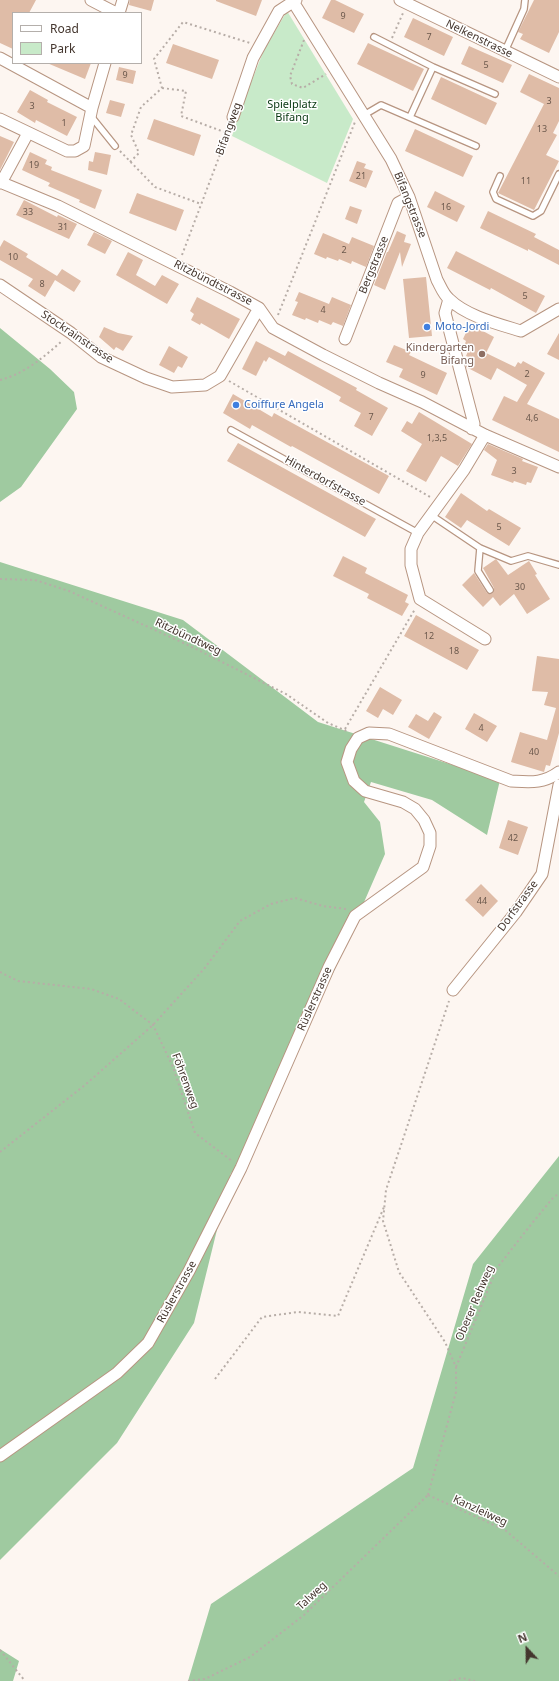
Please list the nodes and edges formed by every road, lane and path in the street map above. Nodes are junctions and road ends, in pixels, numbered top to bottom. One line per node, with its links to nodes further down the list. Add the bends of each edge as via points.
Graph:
1 (91, 0): 6 (street)
2 (123, 0): 7 (street)
3 (525, 0): 12 (lane, via 524,9)
4 (293, 1): 8 (street, Bifangstrasse); 11 (street, Bifangweg, via 279,11)
5 (403, 2): 10 (path); 12 (street, Nelkenstrasse)
6 (116, 12)
7 (118, 12)
8 (313, 33): 16 (street, Bifangstrasse); 16 (path, via 304,39 290,76 292,84 303,88)
9 (374, 37): 10 (lane)
10 (390, 45): 15 (lane)
11 (260, 46): 18 (path, via 183,22 154,59); 22 (street, Bifangweg, via 253,58)
12 (505, 52): 17 (street, Nelkenstrasse)
13 (0, 58): 20 (street)
14 (105, 64): 20 (street)
15 (433, 67): 19 (lane); 23 (lane)
16 (334, 69): 21 (street, Bifangstrasse)
17 (559, 77)
18 (162, 88): 26 (path, via 186,91 181,116); 29 (path, via 141,107 131,134 139,153)
19 (496, 94)
20 (91, 112): 25 (street, via 84,146 75,151 67,151); 27 (lane)
21 (364, 115): 23 (lane, via 381,105); 33 (street, Bifangstrasse, via 391,159); 40 (path, via 356,121)
22 (233, 117): 26 (path, Bifangweg)
23 (410, 117): 28 (lane)
24 (0, 119): 25 (street)
25 (28, 133): 32 (street, Ritzbündtstrasse)
26 (228, 133): 34 (path, Bifangweg)
27 (115, 146): 29 (path)
28 (476, 146)
29 (130, 162): 34 (path, via 155,188)
30 (559, 174): 31 (lane, via 541,210 533,216 496,199 493,192)
31 (500, 176)
32 (1, 183): 35 (street, Ritzbündtstrasse, via 58,206)
33 (409, 197): 37 (street, Bifangstrasse, via 442,291); 42 (street, Bergstrasse, via 398,203)
34 (201, 204): 35 (path, Bifangweg)
35 (178, 265): 38 (street, Ritzbündtstrasse)
36 (0, 285): 41 (street, Stockrainstrasse)
37 (449, 299): 39 (street, via 483,319 521,331); 45 (street, via 445,313 474,424)
38 (259, 308): 40 (street, Ritzbündtstrasse); 43 (street)
39 (559, 309)
40 (273, 328): 45 (street, Ritzbündtstrasse)
41 (70, 333): 43 (street, Stockrainstrasse, via 101,356 146,378 172,387 205,385); 44 (path, via 42,358 13,377)
42 (344, 339)
43 (220, 376): 49 (path)
44 (0, 380)
45 (472, 429): 47 (street, Ritzbündtstrasse)
46 (231, 430): 51 (lane, Hinterdorfstrasse)
47 (485, 435): 48 (street); 49 (street)
48 (559, 468)
49 (440, 503): 50 (street)
50 (431, 515): 51 (street); 52 (lane)
51 (418, 533): 56 (street, via 411,549 411,565)
52 (480, 548): 53 (lane, via 511,561 528,556); 55 (lane, via 478,571)
53 (559, 565)
54 (0, 579): 58 (path, Ritzbündtweg, via 35,580 69,591 190,646 286,694 328,723)
55 (490, 590)
56 (420, 599): 57 (street); 58 (path)
57 (485, 639)
58 (345, 730): 59 (path, Ritzbündtweg)
59 (358, 738): 60 (street, via 369,733 389,734 511,781 532,782 550,779); 63 (street, Rüslerstrasse, via 350,749 347,762 354,781 365,792 403,802 415,808 430,833 430,846 422,867)
60 (559, 772)
61 (559, 785): 62 (street, Dorfstrasse)
62 (554, 838): 65 (street, Dorfstrasse, via 542,874 516,912)
63 (361, 911): 66 (path, via 323,906 295,898 271,904 240,921 204,969); 68 (street, Rüslerstrasse, via 355,916 329,967)
64 (0, 972): 66 (path, Föhrenweg, via 18,981 90,989 119,1000)
65 (453, 990): 70 (path, via 386,1190)
66 (153, 1026): 67 (path, via 85,1085); 68 (path, Föhrenweg, via 173,1067 195,1133)
67 (0, 1152)
68 (241, 1168): 73 (street, Rüslerstrasse, via 189,1271 148,1342 117,1373)
69 (559, 1193): 71 (path, Oberer Rehweg, via 533,1221 497,1268)
70 (385, 1204): 71 (path, via 383,1221 399,1272 445,1342); 72 (path, via 338,1316 298,1312 262,1316)
71 (456, 1366): 74 (path, via 456,1392)
72 (215, 1379)
73 (0, 1456)
74 (428, 1495): 75 (path, Kanzleiweg, via 505,1530); 78 (path, Talweg, via 304,1615 250,1657 205,1679)
75 (559, 1576)
76 (0, 1650): 77 (path)
77 (25, 1681)
78 (188, 1681)
79 (449, 1681): 80 (path, via 462,1678)
80 (475, 1681)

